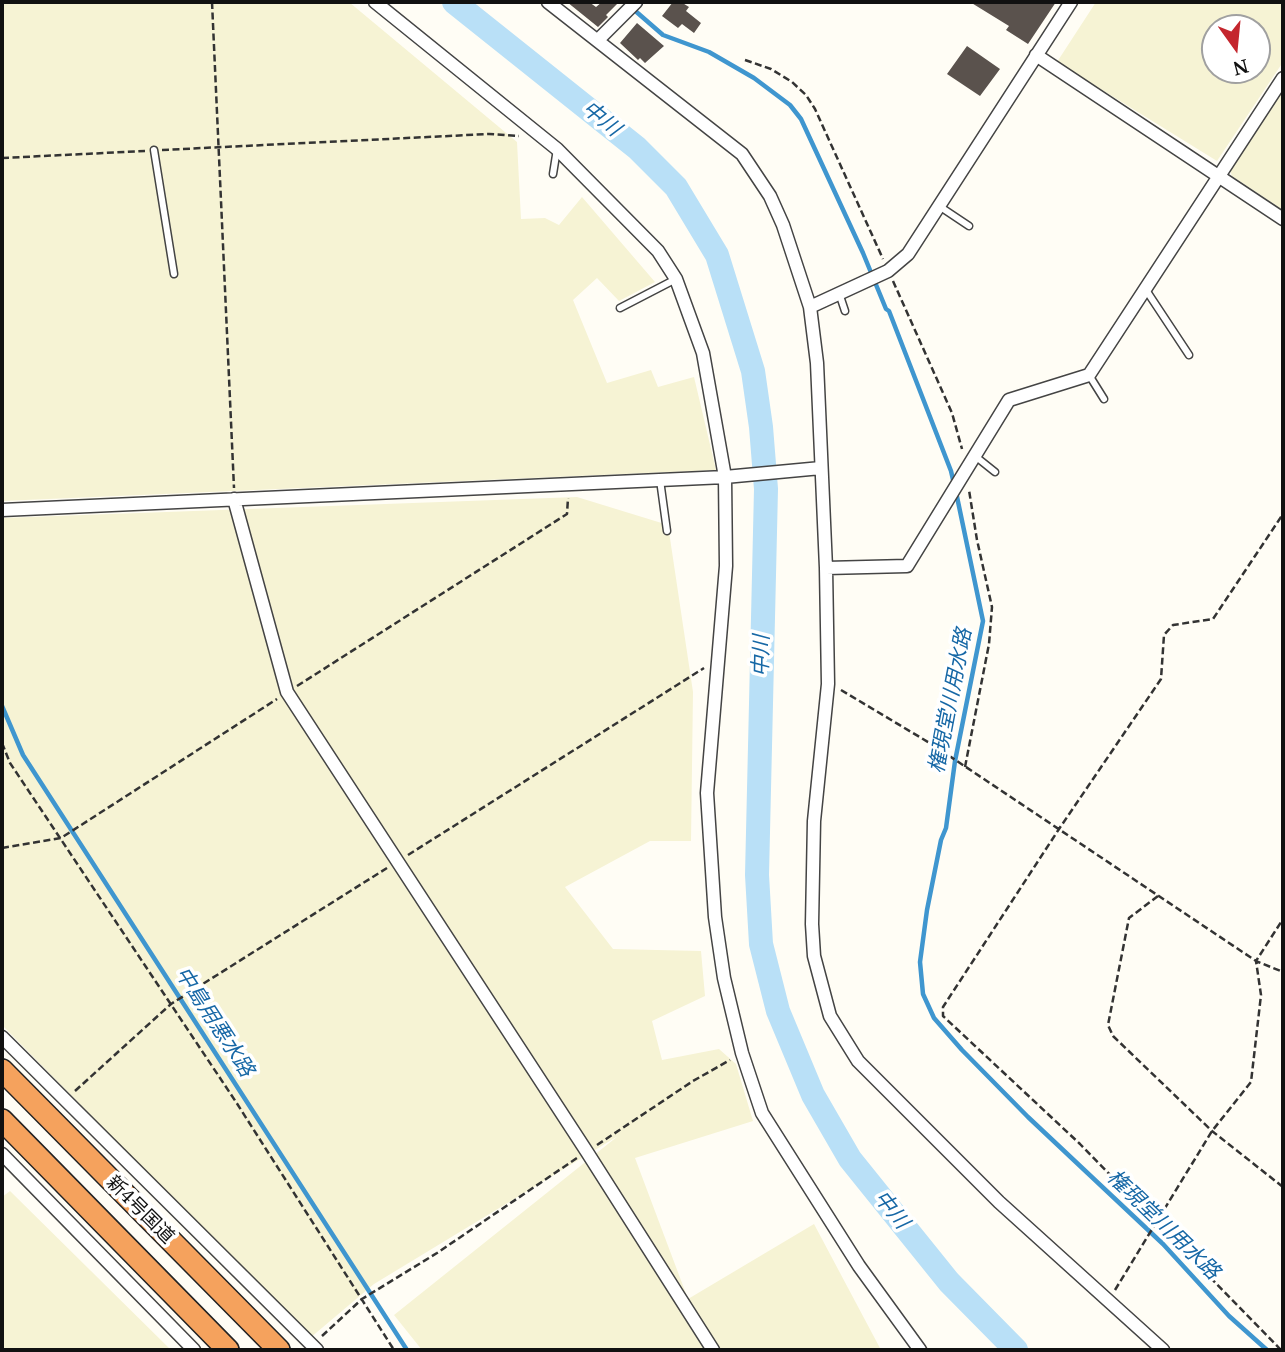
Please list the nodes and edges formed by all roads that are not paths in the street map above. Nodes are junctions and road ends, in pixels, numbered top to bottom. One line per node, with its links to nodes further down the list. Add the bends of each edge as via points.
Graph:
1 (375, 2): 8 (street)
2 (548, 2): 5 (street)
3 (636, 2): 5 (street)
4 (1071, 2): 6 (street)
5 (598, 40): 19 (street, via 742,154 783,225)
6 (1036, 55): 11 (street); 12 (street)
7 (1283, 78): 11 (street)
8 (557, 149): 10 (lane); 16 (street, via 658,251)
9 (154, 150): 15 (lane)
10 (554, 174)
11 (1219, 175): 13 (street); 17 (street)
12 (939, 205): 14 (lane); 18 (street, via 908,254 888,271)
13 (1283, 219)
14 (969, 226)
15 (174, 274)
16 (676, 279): 20 (lane); 28 (street, via 702,346)
17 (1145, 289): 22 (lane); 23 (street)
18 (839, 293): 19 (street); 21 (lane)
19 (810, 307): 26 (street, via 817,363)
20 (620, 308)
21 (845, 311)
22 (1189, 355)
23 (1088, 375): 24 (lane); 25 (street, via 1009,400)
24 (1104, 399)
25 (975, 456): 27 (lane); 33 (street, via 907,566)
26 (816, 469): 28 (street); 33 (street)
27 (995, 472)
28 (731, 476): 29 (street); 43 (street, via 707,793 724,978 762,1113 859,1266)
29 (660, 480): 30 (street); 32 (lane)
30 (234, 499): 31 (street); 42 (street, via 287,692)
31 (2, 510)
32 (667, 531)
33 (826, 568): 44 (street, via 828,684 814,821 812,923 814,956 830,1016 858,1061 999,1202)
34 (2, 1037): 38 (street)
35 (2, 1070): 41 (highway, 新4号国道)
36 (2, 1120): 40 (highway, 新4号国道)
37 (3, 1158): 39 (street)
38 (315, 1348)
39 (194, 1350)
40 (228, 1350)
41 (279, 1350)
42 (713, 1350)
43 (920, 1350)
44 (1163, 1350)

